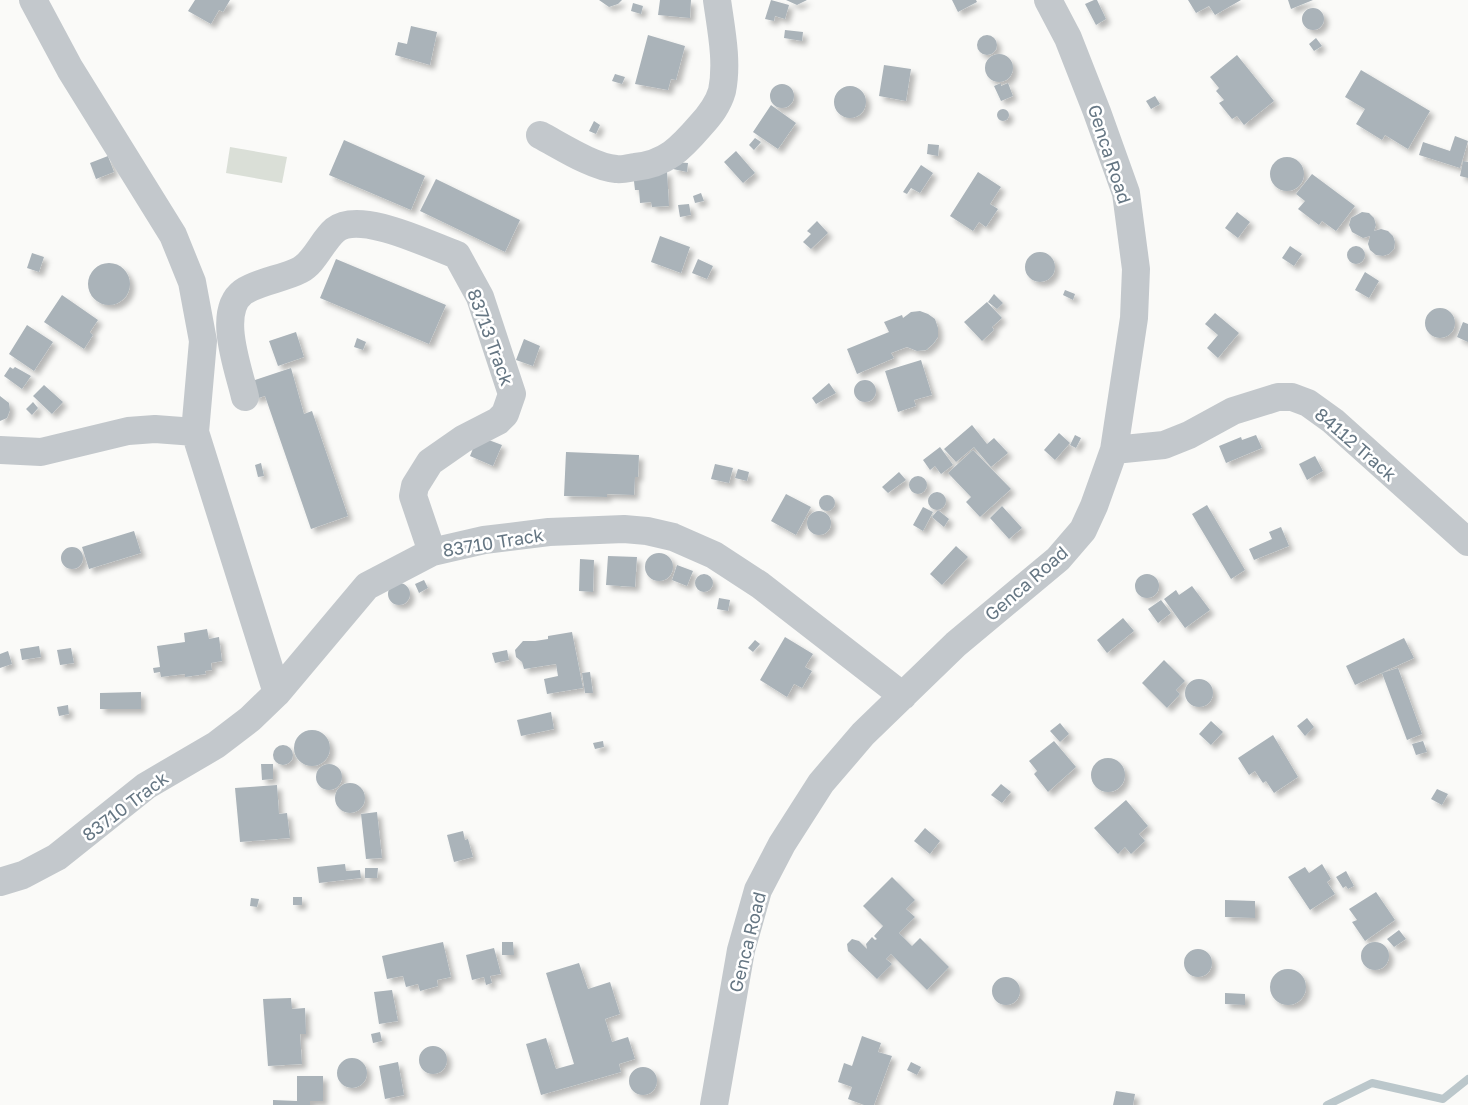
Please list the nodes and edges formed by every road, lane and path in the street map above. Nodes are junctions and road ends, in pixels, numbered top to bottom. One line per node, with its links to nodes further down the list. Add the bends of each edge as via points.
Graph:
1 (33, 0): 6 (street, via 70,69 173,236 192,282 203,341)
2 (716, 0): 4 (street, via 722,37 722,92 712,112 676,153 659,163 616,169)
3 (1048, 0): 8 (street, Genca Road, via 1068,38 1098,112 1126,193 1136,269 1134,318)
4 (540, 135)
5 (245, 397): 10 (street, 83713 Track, via 229,326 236,300 244,292 304,268 338,228 365,224 457,255 480,297 512,394 505,414 498,421 463,439 430,462 415,486 413,496)
6 (195, 432): 7 (street, via 128,431 41,452); 11 (street)
7 (0, 450)
8 (1114, 450): 9 (street, 84112 Track, via 1164,445 1233,410 1278,397 1292,397 1308,403 1333,421); 12 (street, Genca Road, via 1082,530 1058,559 956,644)
9 (1467, 540)
10 (432, 552): 11 (street, 83710 Track, via 367,586); 12 (street, 83710 Track, via 484,540 549,532 624,529 673,537 714,555 760,585)
11 (277, 693): 13 (street, 83710 Track, via 216,745 146,786 57,857 23,875)
12 (903, 696): 14 (street, Genca Road, via 863,734 821,783 782,844 758,890 740,950)
13 (0, 882)
14 (714, 1105)

